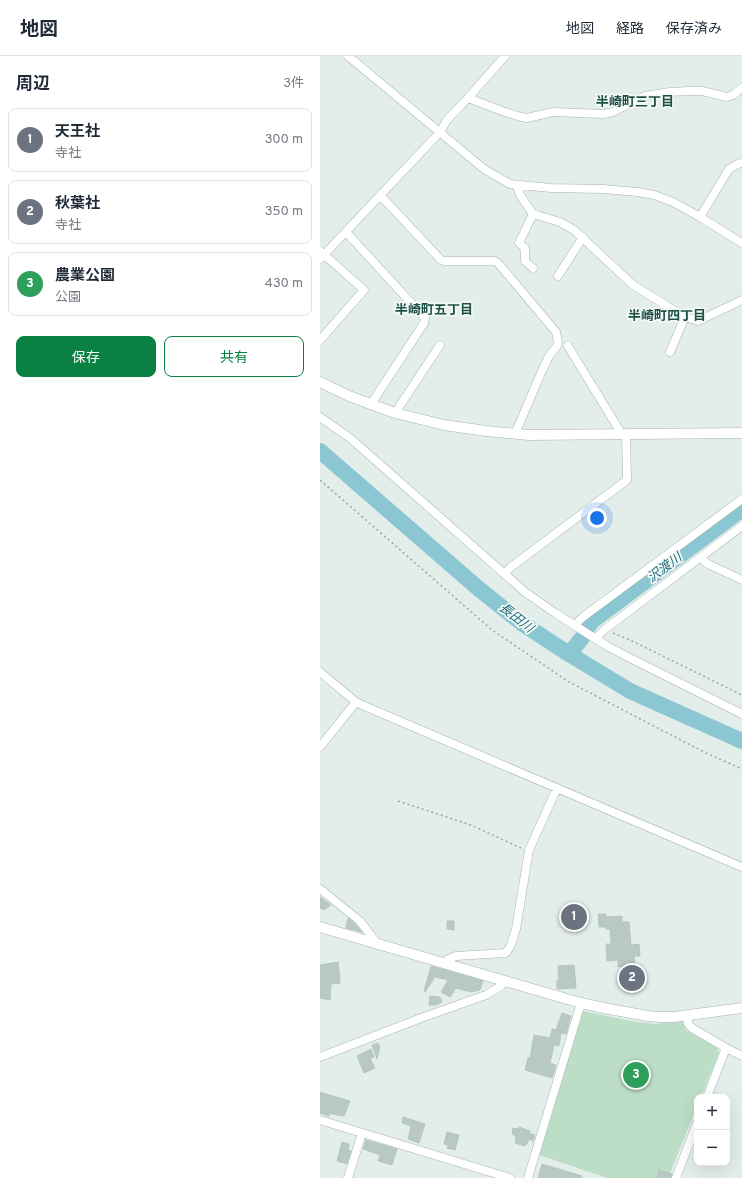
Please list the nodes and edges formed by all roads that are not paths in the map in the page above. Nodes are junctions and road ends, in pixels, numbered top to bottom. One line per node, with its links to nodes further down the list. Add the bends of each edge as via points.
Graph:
1 (348, 56): 5 (street)
2 (505, 56): 4 (street)
3 (742, 88): 4 (street, via 727,97 702,91 670,92 645,96 604,114 553,112 527,118)
4 (468, 98): 5 (street, via 446,120)
5 (440, 132): 7 (street, via 484,169 510,184); 8 (street)
6 (742, 163): 10 (street, via 729,169)
7 (517, 185): 9 (street, via 520,195); 10 (street, via 638,192 673,202)
8 (380, 195): 11 (street); 28 (street, via 441,260 498,263 556,332 557,346 541,373)
9 (533, 214): 12 (street, via 560,222); 15 (street, via 519,243 525,248 525,261)
10 (700, 217): 13 (street)
11 (346, 232): 14 (street); 24 (street, via 425,318)
12 (583, 237): 16 (street); 18 (street, via 634,285)
13 (742, 243)
14 (321, 255): 19 (street, via 364,290)
15 (533, 268)
16 (558, 276)
17 (742, 300): 18 (street, via 698,321)
18 (685, 317): 22 (street)
19 (320, 340)
20 (440, 345): 25 (street)
21 (568, 346): 29 (street)
22 (670, 352)
23 (320, 382): 24 (street)
24 (371, 404): 25 (street)
25 (395, 413): 28 (street, via 459,428)
26 (320, 417): 33 (street, via 350,438)
27 (742, 433): 29 (street)
28 (515, 434): 29 (street)
29 (624, 434): 33 (street, via 627,480)
30 (742, 499): 35 (street, via 583,617)
31 (742, 526): 32 (street)
32 (702, 557): 34 (street, via 710,565); 36 (street)
33 (504, 574): 35 (street, via 525,592)
34 (742, 580)
35 (576, 626): 36 (street)
36 (596, 638): 39 (street, via 607,646)
37 (320, 672): 38 (street)
38 (356, 702): 40 (street); 41 (street)
39 (742, 714)
40 (320, 747)
41 (557, 788): 42 (street); 46 (street, via 529,850 516,929 506,953 456,956 448,959)
42 (742, 867)
43 (320, 889): 45 (street, via 360,921)
44 (320, 928): 45 (street)
45 (379, 945): 46 (street)
46 (445, 964): 47 (street)
47 (505, 981): 48 (street); 53 (street, via 486,995)
48 (582, 1003): 50 (street, via 648,1016); 60 (street)
49 (742, 1008): 50 (street)
50 (688, 1015): 51 (street, via 688,1024 692,1028)
51 (726, 1048): 52 (street); 54 (street)
52 (742, 1056)
53 (320, 1057)
54 (708, 1094)
55 (320, 1120): 57 (street)
56 (695, 1130): 61 (street)
57 (362, 1133): 58 (street); 59 (street)
58 (348, 1178)
59 (510, 1178)
60 (528, 1178)
61 (676, 1178)

